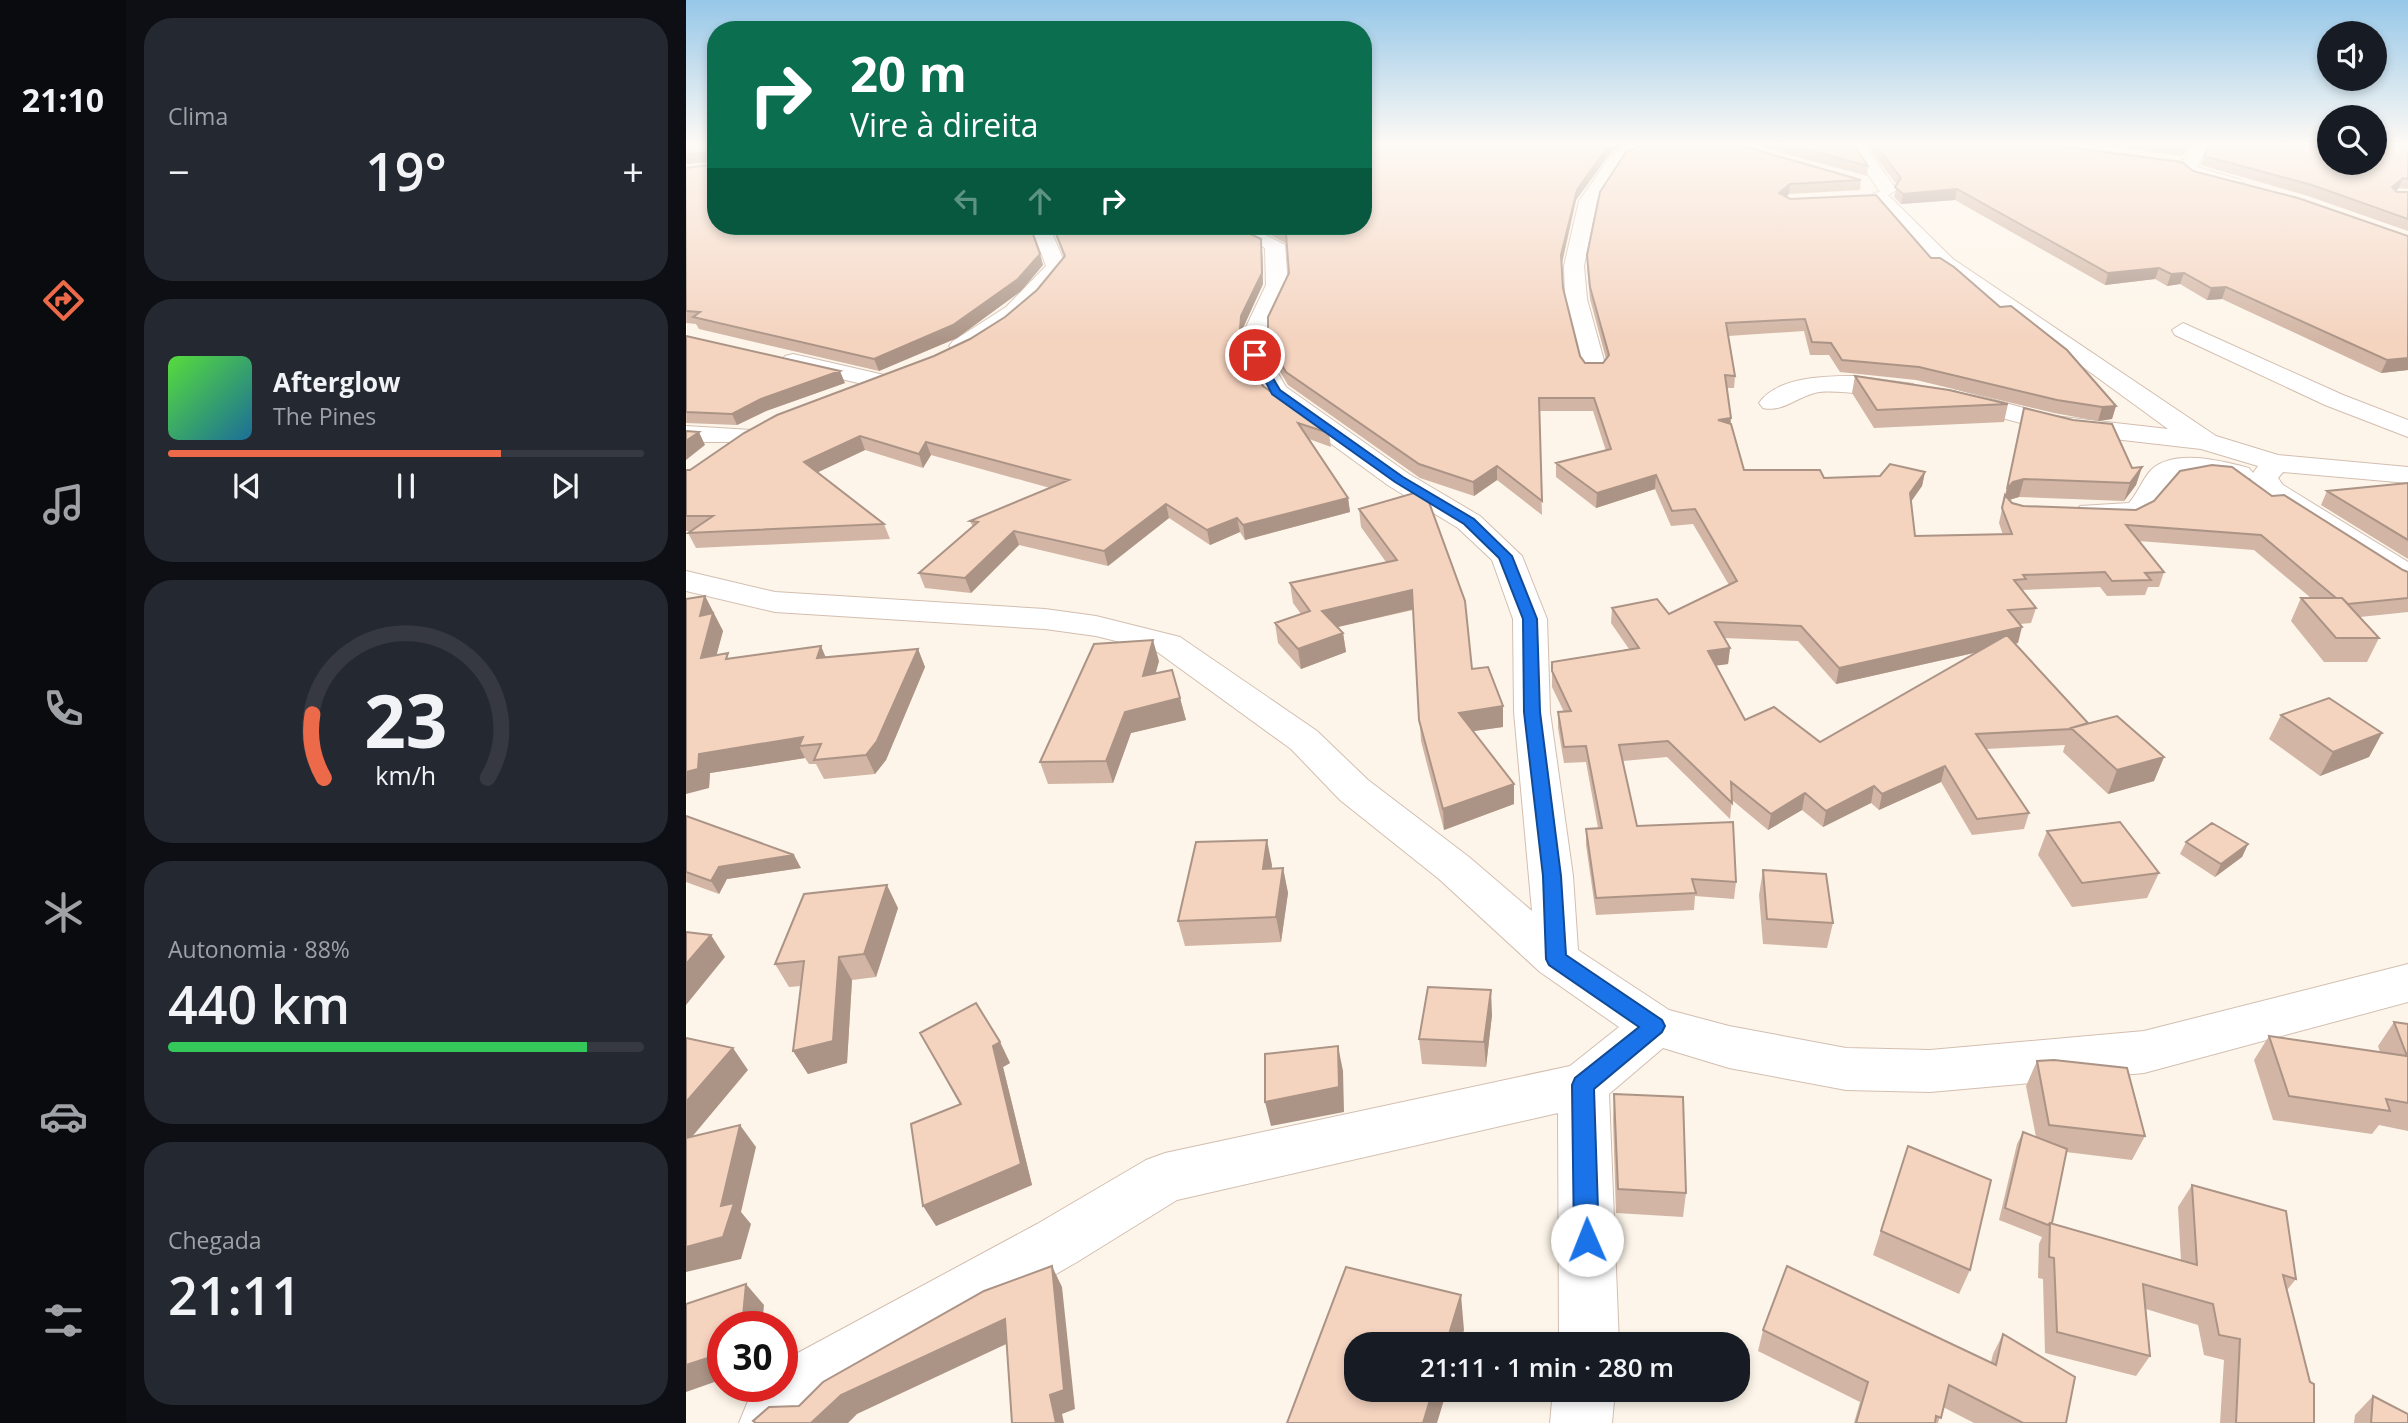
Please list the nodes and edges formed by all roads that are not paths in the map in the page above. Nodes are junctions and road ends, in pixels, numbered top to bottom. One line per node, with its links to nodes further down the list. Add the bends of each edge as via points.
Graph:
1 (1586, 208): 8 (street, via 1574,266 1576,299)
2 (1890, 208): 13 (street, via 1946,263)
3 (1044, 235): 7 (street, via 1056,266 1046,281 1017,309)
4 (1253, 235): 20 (street, via 1275,245 1277,285 1256,329 1255,355 1276,392 1399,480 1469,522 1506,556 1530,619 1532,712 1552,876)
5 (2183, 330): 11 (street)
6 (767, 355): 9 (street, via 895,378)
7 (936, 359)
8 (1594, 368)
9 (845, 395)
10 (1772, 403): 13 (street, via 1784,393 1827,383 1887,387 1942,393 2053,425)
11 (2408, 429)
12 (686, 434): 14 (street, via 753,430)
13 (2207, 442): 15 (street)
14 (708, 459)
15 (2270, 470): 16 (street); 17 (street, via 2168,471 2138,510 2130,513); 18 (street, via 2273,491)
16 (2408, 475)
17 (2061, 511)
18 (2408, 576)
19 (686, 581): 20 (street, via 775,602 1045,619 1168,644 1304,740 1354,790 1454,868)
20 (1556, 959): 22 (street)
21 (2408, 983): 22 (street, via 2144,1052 1930,1071 1846,1069 1729,1047)
22 (1655, 1026): 23 (street)
23 (1583, 1085): 24 (street); 26 (street, via 1165,1178 816,1377)
24 (1589, 1332)
25 (1583, 1402): 27 (street)
26 (770, 1423)
27 (1581, 1423)

